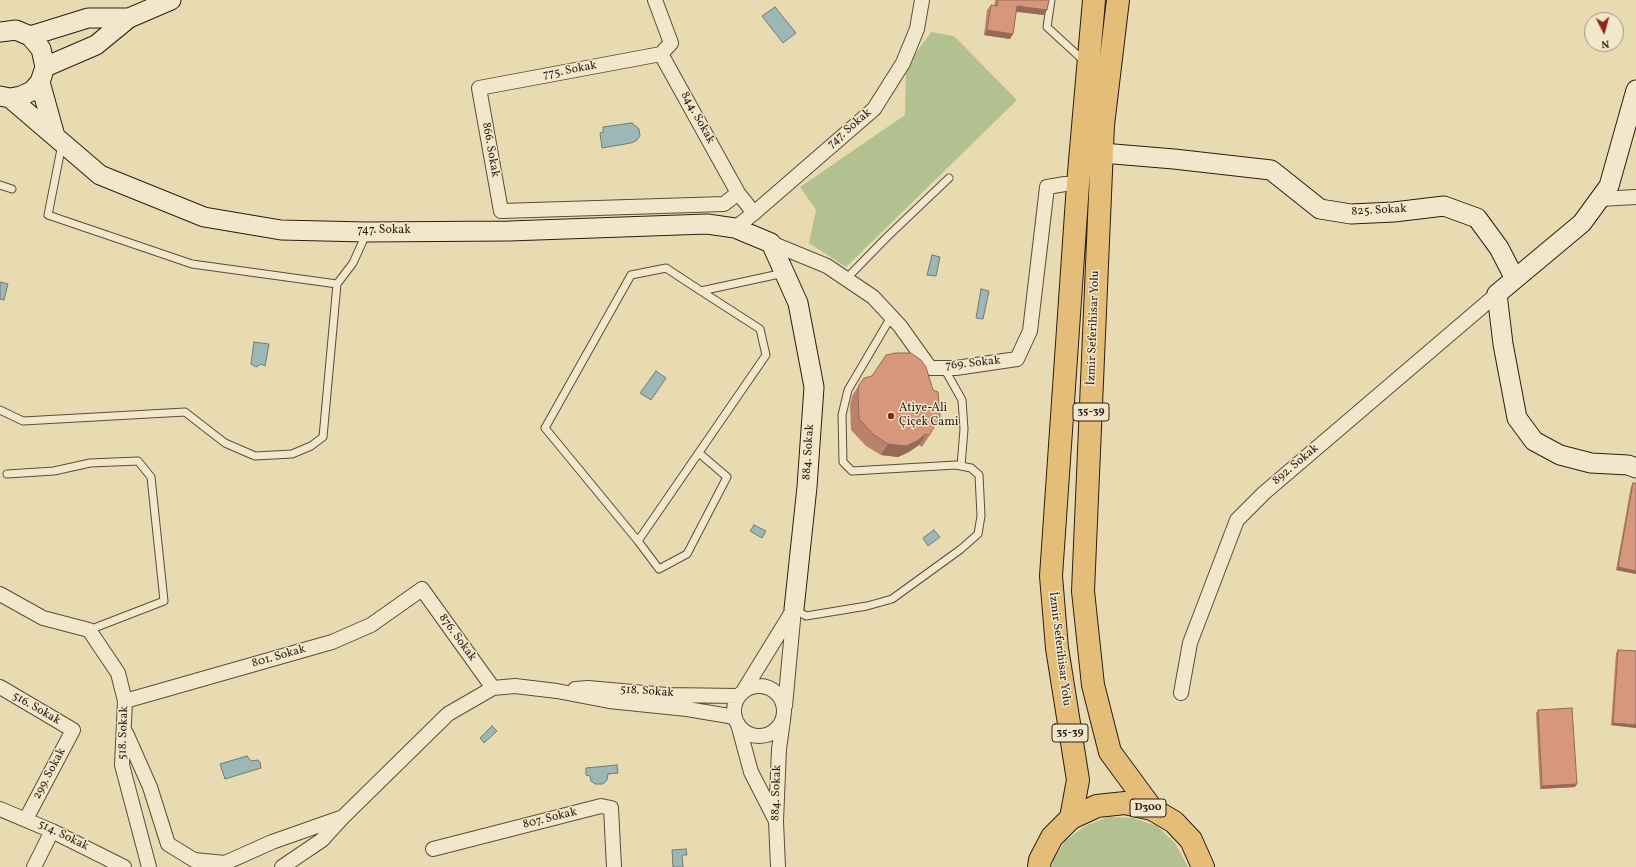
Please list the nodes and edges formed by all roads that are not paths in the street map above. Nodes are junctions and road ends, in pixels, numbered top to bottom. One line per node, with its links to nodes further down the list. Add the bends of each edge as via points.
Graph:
1 (171, 0): 7 (street)
2 (655, 0): 9 (street, via 671,43)
3 (922, 0): 24 (street, 747. Sokak, via 916,30 903,62 874,110)
4 (1051, 0): 10 (lane, via 1047,27)
5 (1094, 0): 10 (main road, İzmir Seferihisar Yolu / 35-39)
6 (1118, 0): 16 (main road, İzmir Seferihisar Yolu / 35-39)
7 (129, 18): 8 (street, via 88,18); 11 (street, via 96,45)
8 (11, 29): 11 (street, via 41,48)
9 (661, 54): 12 (street, 775. Sokak); 21 (street, 844. Sokak)
10 (1088, 64): 19 (main road, İzmir Seferihisar Yolu / 35-39)
11 (42, 74): 14 (street, via 32,91 21,96); 15 (street)
12 (479, 88): 21 (street, 866. Sokak, via 501,212 724,204)
13 (1636, 90): 23 (street, via 1609,186)
14 (5, 97): 15 (street, 747. Sokak)
15 (59, 139): 26 (street, 747. Sokak, via 100,174 204,217 281,230); 31 (lane, via 48,215 192,264)
16 (1102, 153): 30 (street, 825. Sokak, via 1270,170 1320,208 1351,214 1444,206 1477,218 1499,248); 57 (main road, İzmir Seferihisar Yolu / 35-39, via 1084,591 1093,685 1110,752)
17 (948, 178): 29 (lane)
18 (0, 184): 20 (lane)
19 (1078, 184): 35 (street, 769. Sokak, via 1047,186 1030,331 1017,359); 59 (main road, İzmir Seferihisar Yolu / 35-39, via 1050,576 1057,648 1078,780)
20 (12, 189)
21 (738, 193): 24 (street, 844. Sokak)
22 (1636, 197): 23 (street)
23 (1600, 198): 30 (street, via 1582,223)
24 (754, 213): 25 (street)
25 (735, 228): 26 (street, 747. Sokak, via 707,224 509,231); 27 (street)
26 (366, 232): 31 (lane, via 353,263)
27 (771, 243): 28 (street, 884. Sokak); 29 (street, via 827,266)
28 (784, 273): 32 (lane); 44 (street, 884. Sokak, via 798,303 814,387 807,487)
29 (846, 279): 34 (street, via 873,297)
30 (1515, 279): 33 (street)
31 (337, 284): 36 (lane, via 323,437 311,446 292,454 255,456 225,443 185,412 23,421)
32 (701, 291): 37 (lane, via 760,328 766,355); 41 (lane, via 666,268 631,275 545,428)
33 (1497, 294): 39 (street, via 1502,344 1517,418 1534,441 1560,455 1591,463 1628,465); 50 (street, 892. Sokak, via 1264,493 1237,520 1190,643)
34 (892, 317): 35 (street, 769. Sokak, via 930,368); 38 (lane, via 848,390 842,414 844,462 852,471)
35 (944, 368): 38 (lane, via 962,400 964,428)
36 (0, 410)
37 (699, 453): 41 (lane); 41 (lane, via 727,477 687,554 659,569)
38 (961, 466): 44 (lane, via 971,468 979,475 981,516 978,534 961,549 892,599 867,606 806,616)
39 (1636, 468)
40 (7, 474): 45 (lane, via 54,471 90,463 138,461 152,477 164,601)
41 (638, 541)
42 (422, 589): 47 (street, 876. Sokak); 51 (street, 801. Sokak, via 371,625 332,642)
43 (0, 594): 45 (street, via 44,618)
44 (794, 609): 49 (street); 52 (street, 884. Sokak)
45 (89, 630): 51 (street, 518. Sokak, via 118,673)
46 (0, 687): 54 (street, 516. Sokak)
47 (493, 688): 48 (street, 518. Sokak, via 515,686); 58 (street, 518. Sokak, via 448,714)
48 (556, 691): 49 (street, 518. Sokak, via 588,688 668,695); 53 (street, 518. Sokak, via 609,701 687,709)
49 (741, 693): 52 (street, via 752,686 769,687 779,694); 53 (street, via 735,702)
50 (1181, 693)
51 (125, 701): 55 (street, 518. Sokak)
52 (784, 713): 53 (street, via 779,726 766,735 758,736 747,732); 61 (street, 884. Sokak, via 779,749)
53 (736, 721): 61 (street, via 751,772)
54 (73, 730): 60 (street, 299. Sokak)
55 (125, 730): 58 (street, via 150,787 168,844 194,860 225,863 272,842); 68 (street, 518. Sokak, via 122,765)
56 (0, 809): 60 (street, 514. Sokak)
57 (1152, 809): 59 (main road, D300, via 1125,803 1097,806); 65 (main road, D300, via 1174,822 1191,840)
58 (342, 818): 69 (street, 518. Sokak, via 322,840)
59 (1071, 818): 64 (main road, D300, via 1052,837)
60 (26, 819): 62 (street, 514. Sokak)
61 (776, 821): 71 (street, 884. Sokak)
62 (52, 831): 66 (street); 67 (street, 514. Sokak)
63 (433, 849): 70 (street, 807. Sokak, via 601,806 610,808)
64 (1037, 865)
65 (1204, 866)
66 (34, 867)
67 (124, 867)
68 (149, 867)
69 (282, 867)
70 (614, 867)
71 (778, 867)

